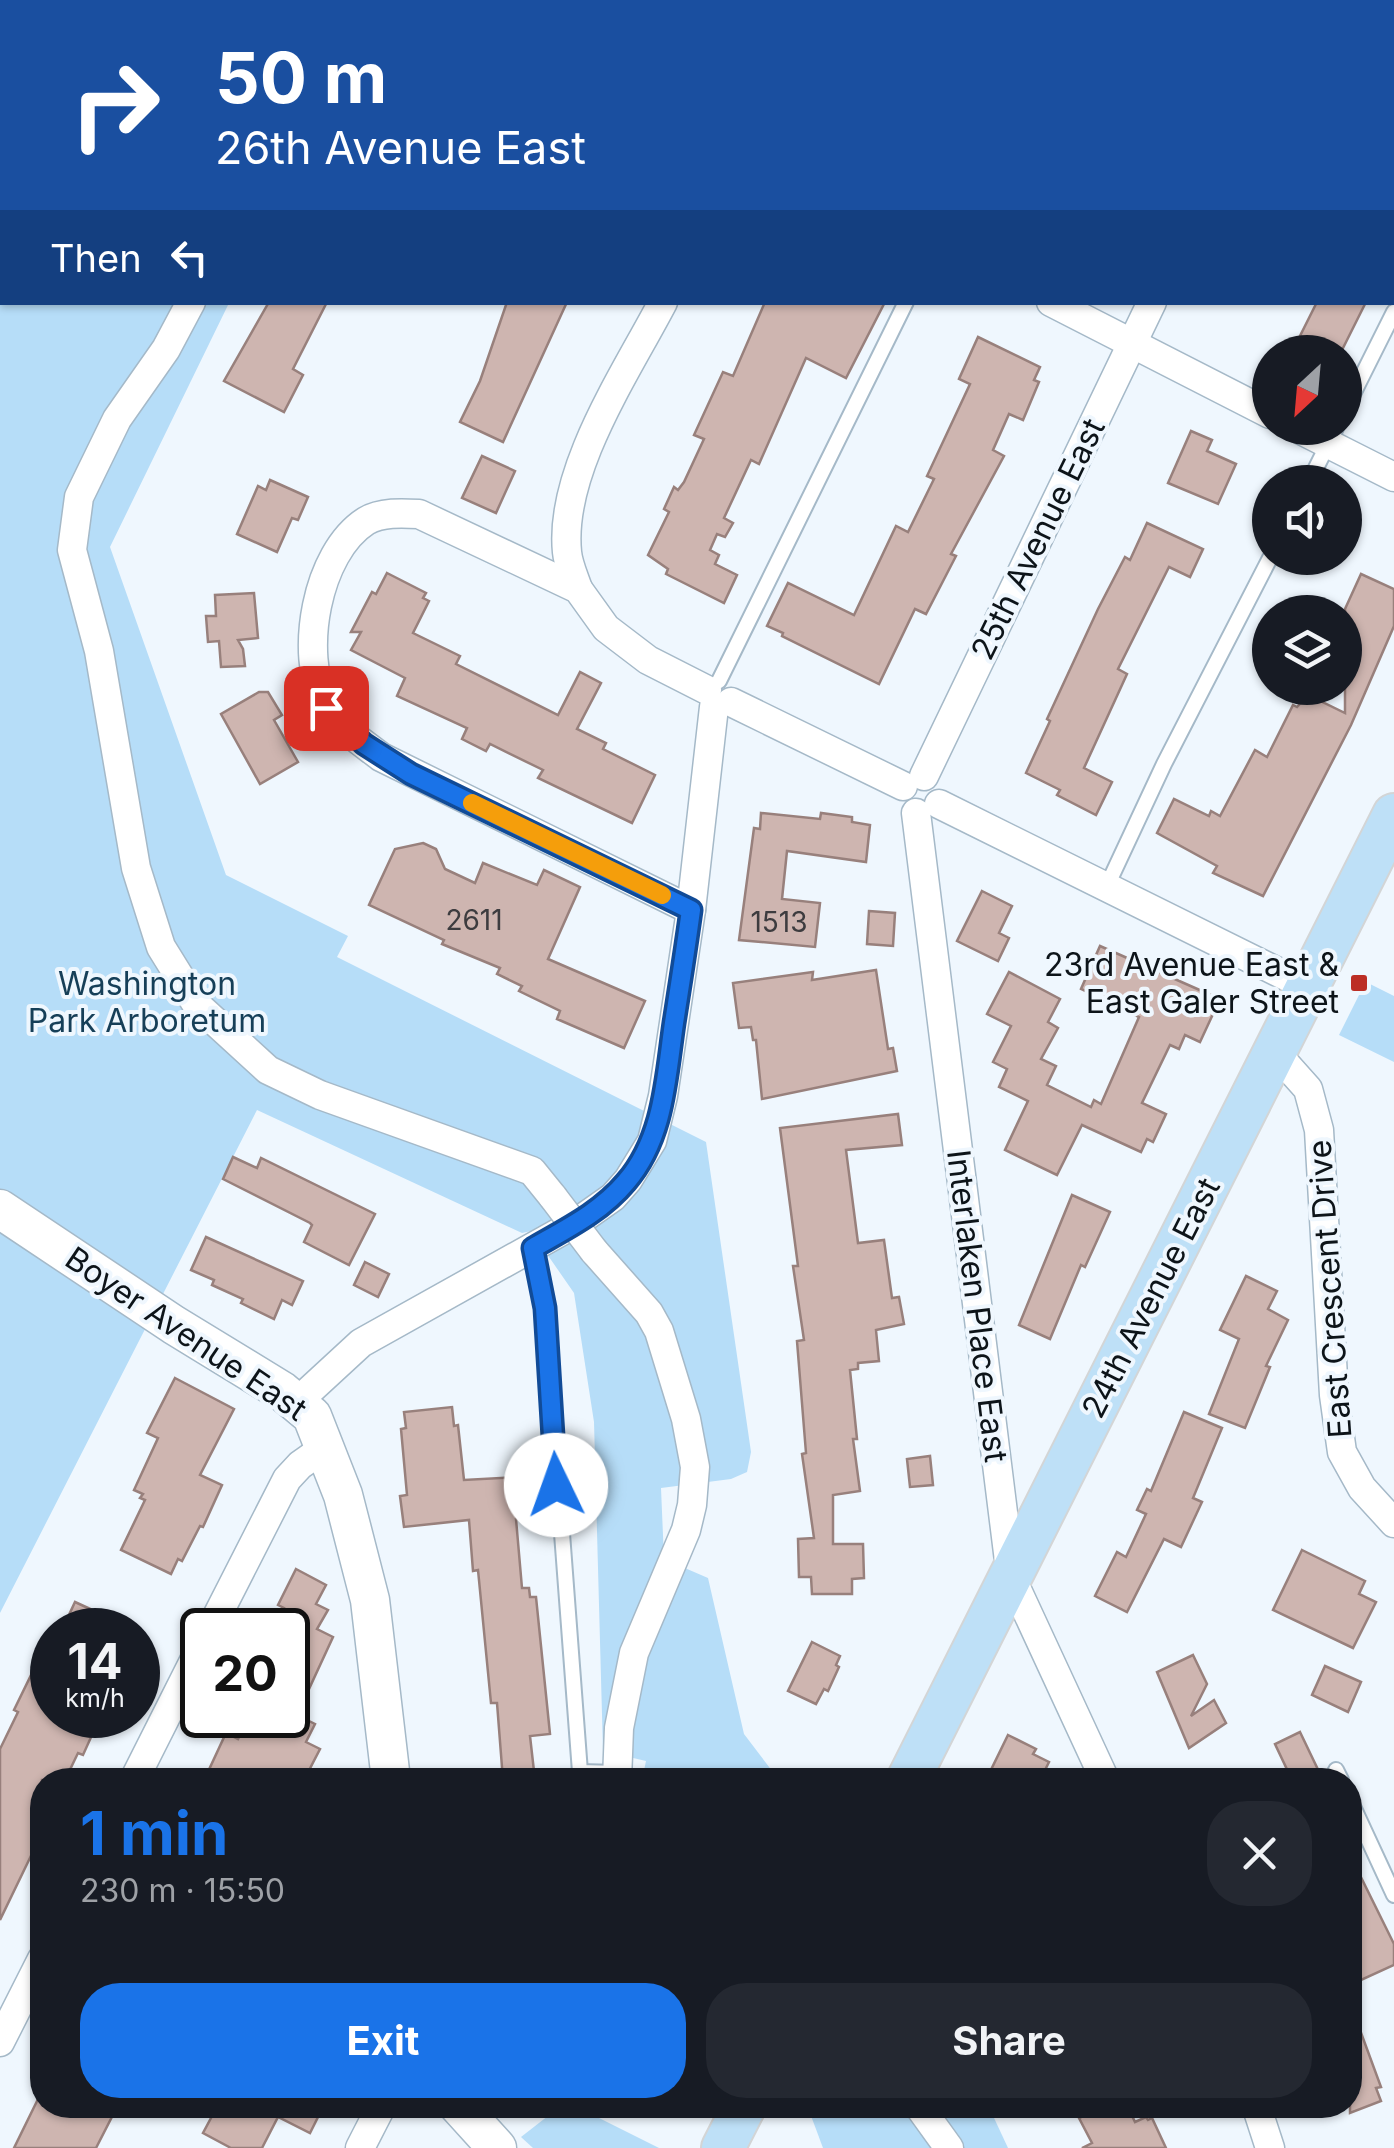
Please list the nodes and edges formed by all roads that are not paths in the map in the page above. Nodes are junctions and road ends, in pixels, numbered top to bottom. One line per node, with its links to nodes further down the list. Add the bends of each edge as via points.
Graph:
1 (189, 305): 33 (street, bridge, via 78,497 72,550 99,652 136,868 161,947 196,1006 268,1070 532,1171 659,1330 686,1419 695,1467 692,1506 634,1654)
2 (661, 305): 13 (street, via 582,458 568,501 567,556)
3 (905, 305): 14 (lane)
4 (1057, 305): 7 (street)
5 (1150, 305): 7 (street, 25th Avenue East)
6 (1394, 312): 8 (lane)
7 (1131, 344): 9 (street); 15 (street, 25th Avenue East)
8 (1362, 376)
9 (1252, 405)
10 (1346, 445): 11 (street)
11 (1394, 477)
12 (1261, 575): 18 (lane)
13 (578, 589): 14 (street, via 606,628 648,660); 19 (street, via 419,514 367,520 331,565 312,615 326,708 380,757)
14 (718, 695): 15 (street); 19 (street)
15 (914, 781): 16 (street, via 937,783 941,795)
16 (927, 808): 18 (street); 27 (street, Interlaken Place East)
17 (1394, 815): 20 (main road, 24th Avenue East)
18 (1107, 886): 20 (street)
19 (691, 910): 23 (street, via 652,1140 613,1197)
20 (1308, 987): 21 (main road, 24th Avenue East)
21 (1275, 1052): 26 (street, East Crescent Drive, via 1308,1089 1318,1130 1342,1452); 27 (main road, 24th Avenue East)
22 (0, 1209): 24 (street, Boyer Avenue East)
23 (533, 1248): 24 (street, via 361,1343); 32 (lane, via 545,1308)
24 (296, 1402): 25 (street, Boyer Avenue East, via 312,1416)
25 (326, 1446): 28 (street, via 288,1479); 31 (street, Boyer Avenue East, via 370,1600)
26 (1394, 1524)
27 (1011, 1577): 34 (main road, 24th Avenue East); 35 (street, Interlaken Place East)
28 (221, 1608)
29 (180, 1689): 30 (street)
30 (140, 1768)
31 (390, 1768)
32 (580, 1768)
33 (617, 1768)
34 (914, 1768)
35 (1100, 1768)
36 (1362, 1826): 37 (lane)
37 (1394, 1895)
38 (30, 1983): 39 (street)
39 (0, 2042)
40 (375, 2118): 45 (street)
41 (470, 2118): 46 (street)
42 (738, 2118): 47 (main road)
43 (927, 2118): 48 (street)
44 (1260, 2118): 49 (street)
45 (360, 2148)
46 (498, 2148)
47 (723, 2148)
48 (949, 2148)
49 (1270, 2148)

